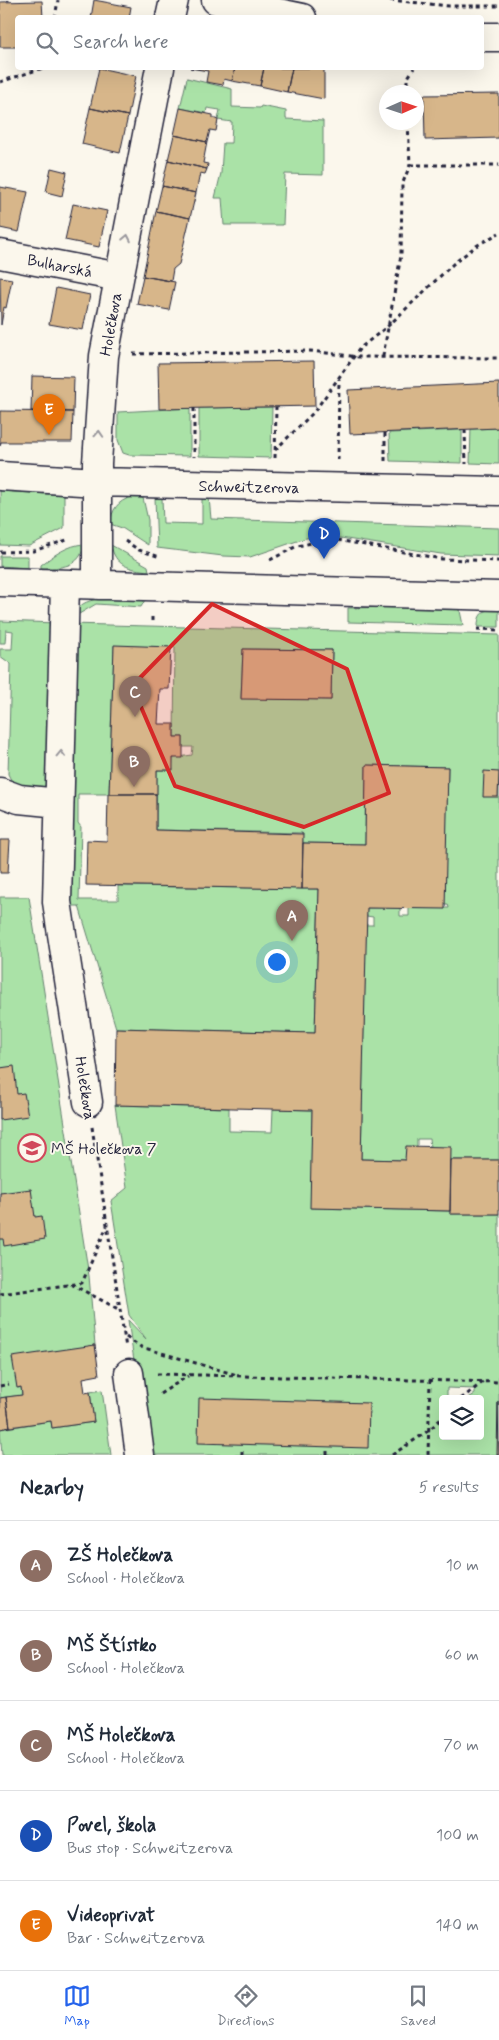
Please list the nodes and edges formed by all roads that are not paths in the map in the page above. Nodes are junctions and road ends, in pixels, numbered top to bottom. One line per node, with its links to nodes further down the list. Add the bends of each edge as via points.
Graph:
1 (174, 0): 3 (street)
2 (216, 0): 4 (street)
3 (171, 15)
4 (288, 15)
5 (484, 37): 6 (street)
6 (499, 37)
7 (160, 70): 9 (street, Holečkova, one-way to 7)
8 (0, 254): 9 (street, Bulharská)
9 (119, 277): 11 (street, Holečkova, one-way to 9, via 104,356)
10 (0, 476): 11 (street, Schweitzerova)
11 (98, 482): 12 (street, Schweitzerova); 15 (street, Holečkova)
12 (499, 492)
13 (0, 582): 14 (street)
14 (65, 584): 15 (street); 18 (street, Holečkova, one-way to 14)
15 (97, 585): 16 (street)
16 (499, 596)
17 (0, 792): 18 (street, via 19,799)
18 (60, 802): 19 (street, Holečkova, via 57,902)
19 (88, 1102)
20 (129, 1373): 21 (street)
21 (140, 1455)

